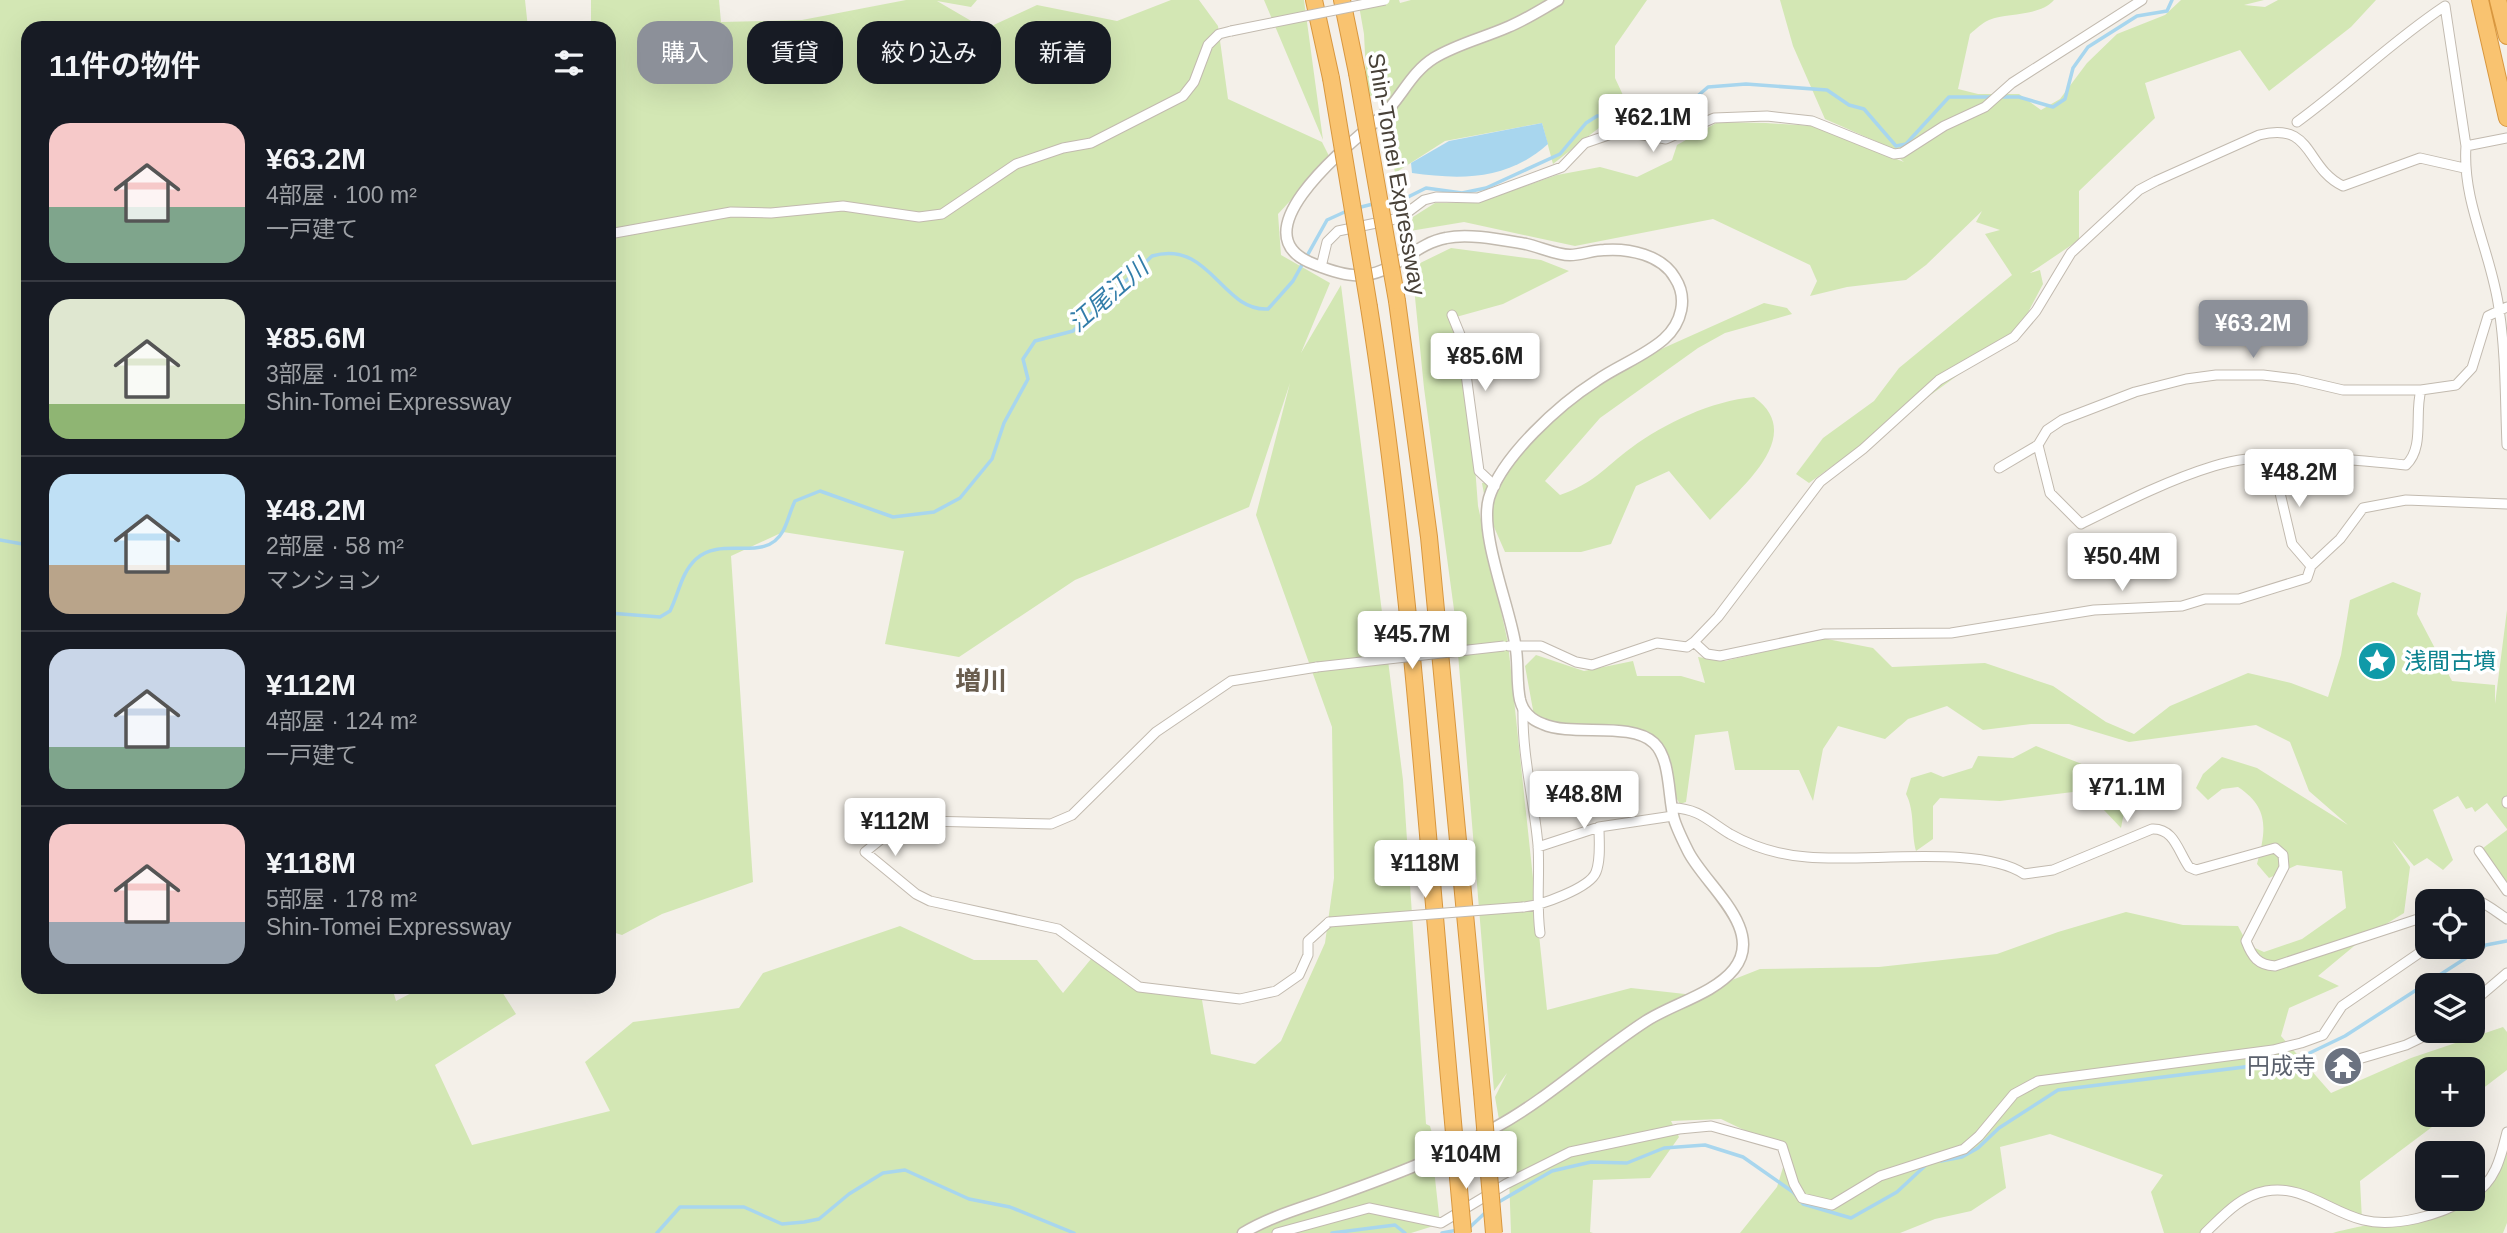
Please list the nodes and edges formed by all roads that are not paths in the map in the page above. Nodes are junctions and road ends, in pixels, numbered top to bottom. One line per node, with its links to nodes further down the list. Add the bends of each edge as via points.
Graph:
1 (1314, 0): 49 (highway, bridge, via 1387,417)
2 (1342, 0): 50 (highway, Shin-Tomei Expressway, bridge, via 1396,301 1429,537)
3 (1385, 0): 14 (street, bridge, via 1219,34 1208,44 1194,82 1183,96 1091,143 1016,164 942,214 919,217 843,206 731,212)
4 (1558, 0): 15 (street, via 1429,61 1387,111 1349,142 1285,221 1285,242 1295,255)
5 (2142, 0): 15 (street, via 1990,102 1902,153 1894,155 1812,121 1767,116 1714,118 1666,139 1628,131 1601,135 1562,167 1533,179 1478,198 1424,200 1400,218 1338,231 1327,242)
6 (2480, 0): 9 (highway)
7 (2498, 0): 8 (highway)
8 (2507, 36)
9 (2507, 118)
10 (2297, 122): 12 (street, via 2445,6)
11 (2507, 138): 12 (street)
12 (2469, 146): 13 (street)
13 (2465, 168): 16 (street, via 2472,210); 26 (street, via 2420,158 2343,186 2330,180 2297,136 2277,130 2139,190 2071,253 2036,311 2014,337 1939,380 1820,482)
14 (616, 233)
15 (1321, 267): 23 (street, via 1357,276 1377,274 1438,239 1453,236 1526,244 1569,255 1609,249 1635,253 1659,260 1671,270 1683,299 1680,318 1672,330 1663,341 1560,407 1519,450)
16 (2504, 308): 18 (street, via 2488,316 2465,378); 20 (street)
17 (1452, 315): 23 (street, via 1461,337 1479,471)
18 (2421, 390): 19 (street, via 2343,390 2296,379 2216,374 2089,407 2047,430); 21 (street, via 2416,408 2418,448 2406,465)
19 (2038, 445): 21 (street, via 2049,493 2081,524 2215,466); 22 (street)
20 (2507, 445)
21 (2272, 459): 25 (street, via 2292,544)
22 (1999, 468)
23 (1495, 486): 27 (street, via 1485,517)
24 (2507, 504): 25 (street, via 2406,500 2363,508 2340,539)
25 (2311, 566): 26 (street, via 2301,581 2239,598 2205,599 2182,606 2094,610 1951,633 1824,634 1720,656 1707,654)
26 (1694, 642): 27 (street, via 1687,646 1657,643 1592,665 1541,646)
27 (1516, 645): 28 (street); 34 (street, bridge, via 1231,681 1156,733 1072,815 1051,824 926,821 890,832 865,852 930,901 1058,929 1139,987 1240,999 1276,991 1299,975 1308,955 1308,941 1329,922)
28 (1524, 709): 29 (street, via 1549,727 1649,738 1662,755); 31 (street, via 1522,738)
29 (1673, 812): 30 (street); 37 (street, via 1694,810 1730,833 1780,853 1808,858 1952,858 2012,866 2024,874 2053,870 2152,829 2164,829 2171,835 2189,867 2196,870 2275,848 2283,855 2284,867 2246,941 2254,959 2266,966); 47 (street, via 1688,853 1741,929 1743,946 1732,972 1649,1019 1498,1126 1403,1170 1264,1220)
30 (1599, 827): 31 (street); 34 (street, via 1596,872 1590,881)
31 (1538, 847): 34 (street)
32 (2479, 851): 33 (street)
33 (2506, 887)
34 (1536, 906): 38 (street)
35 (2485, 906): 36 (street)
36 (2507, 919)
37 (2415, 920)
38 (1540, 933)
39 (2415, 956): 48 (street, via 2342,1006 2323,1034 2273,1050 2038,1082 2014,1094 1964,1149 1880,1176 1832,1205 1802,1198 1782,1146 1711,1126 1570,1152 1441,1223 1369,1208)
40 (2507, 973): 41 (street)
41 (2485, 992)
42 (2415, 1041): 43 (street)
43 (2362, 1058)
44 (2507, 1132): 45 (street, via 2500,1162)
45 (2485, 1185)
46 (2443, 1211): 51 (street, via 2398,1222 2364,1221 2292,1190 2267,1190 2238,1202)
47 (1243, 1233)
48 (1277, 1233)
49 (1463, 1233)
50 (1494, 1233)
51 (2205, 1233)

